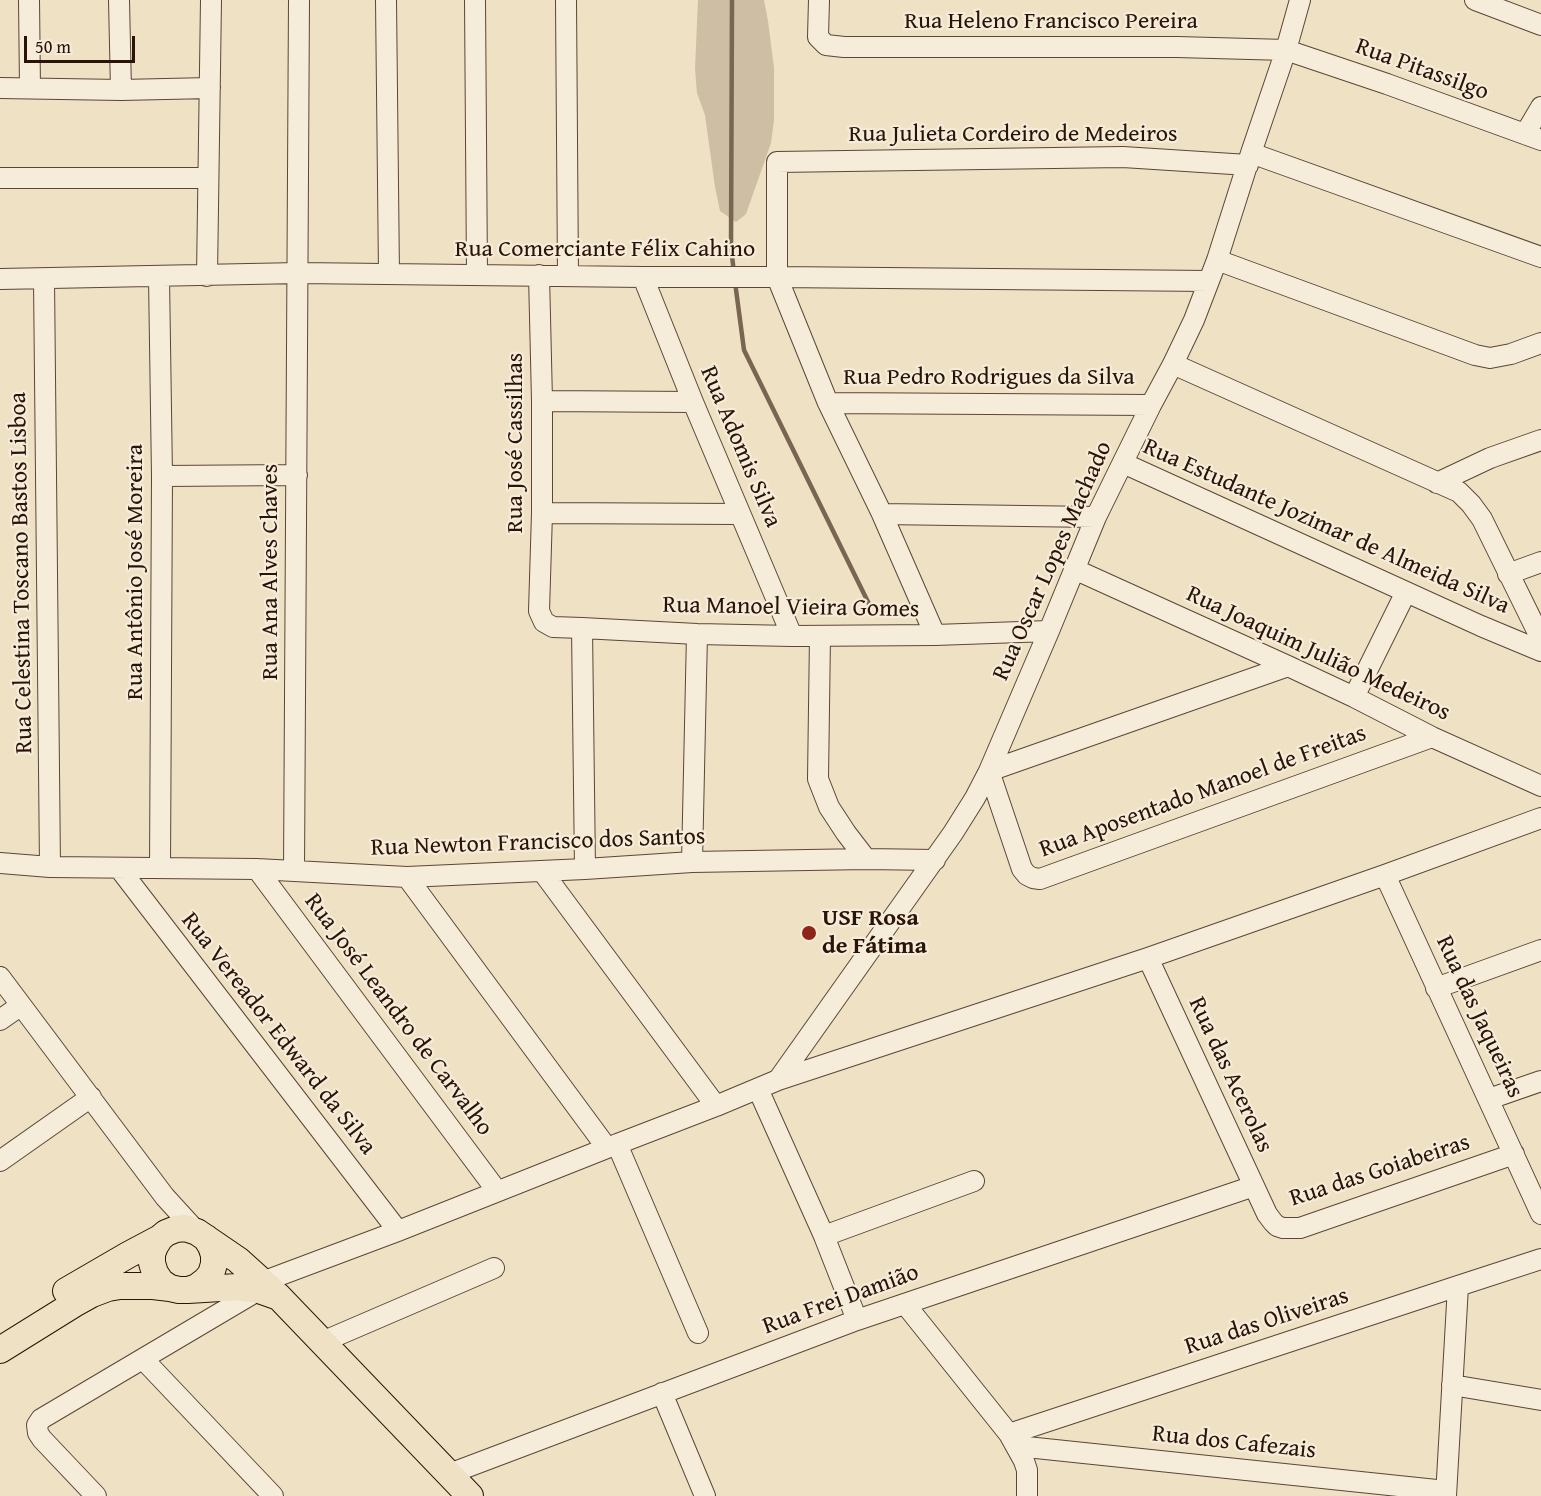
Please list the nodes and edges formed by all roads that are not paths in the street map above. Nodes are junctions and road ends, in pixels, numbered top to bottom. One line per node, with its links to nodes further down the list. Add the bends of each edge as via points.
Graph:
1 (29, 0): 13 (street)
2 (119, 0): 16 (street)
3 (211, 0): 15 (street)
4 (299, 0): 24 (street, Rua Ana Alves Chaves)
5 (386, 0): 25 (street)
6 (475, 0): 26 (street)
7 (566, 0): 30 (street)
8 (819, 0): 12 (street, Rua Heleno Francisco Pereira, via 818,37 826,45 844,47)
9 (1300, 0): 12 (street, Rua Oscar Lopes Machado)
10 (1474, 0): 11 (street)
11 (1541, 25)
12 (1286, 50): 18 (street, Rua Pitassilgo); 19 (street, Rua Oscar Lopes Machado)
13 (30, 87): 14 (street); 16 (street)
14 (0, 88)
15 (210, 88): 16 (street); 21 (street)
16 (121, 90)
17 (1541, 106): 18 (street)
18 (1533, 137)
19 (1249, 159): 22 (street, Rua Julieta Cordeiro de Medeiros); 23 (street, Rua Oscar Lopes Machado); 32 (street, Rua Julieta Cordeiro de Medeiros, via 777,162)
20 (0, 178): 21 (street)
21 (208, 178): 29 (street)
22 (1541, 257)
23 (1217, 260): 35 (street, Rua Oscar Lopes Machado); 36 (street, via 1474,355 1511,354)
24 (298, 273): 25 (street, Rua Comerciante Félix Cahino); 29 (street, Rua Comerciante Félix Cahino); 44 (street, Rua Ana Alves Chaves)
25 (389, 274): 26 (street, Rua Comerciante Félix Cahino)
26 (477, 275): 27 (street, Rua Comerciante Félix Cahino)
27 (539, 275): 30 (street, Rua Comerciante Félix Cahino); 38 (street, Rua José Cassilhas)
28 (159, 276): 29 (street, Rua Comerciante Félix Cahino); 34 (street, Rua Comerciante Félix Cahino); 45 (street, Rua Antônio José Moreira)
29 (207, 276)
30 (568, 276): 31 (street, Rua Comerciante Félix Cahino)
31 (643, 277): 32 (street, Rua Comerciante Félix Cahino); 39 (street, Rua Adomis Silva)
32 (777, 277): 35 (street, Rua Comerciante Félix Cahino); 40 (street)
33 (0, 279): 34 (street, Rua Comerciante Félix Cahino)
34 (44, 279): 74 (street, Rua Celestina Toscano Bastos Lisboa)
35 (1209, 281): 37 (street, Rua Oscar Lopes Machado)
36 (1541, 343)
37 (1173, 363): 41 (street, Rua Oscar Lopes Machado); 46 (street)
38 (542, 401): 39 (street); 47 (street, Rua José Cassilhas)
39 (693, 402): 48 (street, Rua Adomis Silva)
40 (828, 403): 41 (street, Rua Pedro Rodrigues da Silva); 49 (street)
41 (1151, 405): 43 (street, Rua Oscar Lopes Machado)
42 (1541, 440): 46 (street)
43 (1123, 463): 50 (street, Rua Oscar Lopes Machado); 54 (street, Rua Estudante Jozimar de Almeida Silva)
44 (297, 475): 45 (street); 79 (street, Rua Ana Alves Chaves)
45 (162, 476): 76 (street, Rua Antônio José Moreira)
46 (1437, 483): 53 (street, via 1459,492 1471,504)
47 (542, 513): 48 (street); 55 (street, Rua José Cassilhas)
48 (739, 514): 60 (street, Rua Adomis Silva)
49 (882, 514): 50 (street); 59 (street)
50 (1096, 517): 52 (street, Rua Oscar Lopes Machado)
51 (1541, 562): 53 (street)
52 (1074, 569): 57 (street, Rua Oscar Lopes Machado); 64 (street, Rua Joaquim Julião Medeiros)
53 (1508, 574): 62 (street)
54 (1406, 592): 63 (street, Rua Estudante Jozimar de Almeida Silva); 65 (street)
55 (539, 611): 56 (street, Rua Manoel Vieira Gomes, via 541,618 553,627)
56 (582, 628): 58 (street, Rua Manoel Vieira Gomes); 78 (street)
57 (1049, 631): 59 (street, Rua Manoel Vieira Gomes); 67 (street, Rua Oscar Lopes Machado)
58 (697, 634): 60 (street, Rua Manoel Vieira Gomes); 72 (street)
59 (935, 635): 61 (street, Rua Manoel Vieira Gomes)
60 (792, 636): 61 (street, Rua Manoel Vieira Gomes)
61 (820, 636): 70 (street, via 818,779 829,807)
62 (1541, 639)
63 (1541, 651)
64 (1288, 666): 65 (street, Rua Joaquim Julião Medeiros); 67 (street)
65 (1354, 697): 66 (street, Rua Joaquim Julião Medeiros)
66 (1432, 737): 67 (street, Rua Aposentado Manoel de Freitas, via 1040,879 1022,869); 68 (street, Rua Joaquim Julião Medeiros)
67 (989, 771): 71 (street, Rua Oscar Lopes Machado)
68 (1541, 786)
69 (1541, 818): 81 (street)
70 (867, 859): 71 (street, Rua Newton Francisco dos Santos); 72 (street, Rua Newton Francisco dos Santos)
71 (935, 860): 89 (street, Rua Oscar Lopes Machado)
72 (692, 862): 78 (street, Rua Newton Francisco dos Santos)
73 (0, 863): 74 (street, Rua Newton Francisco dos Santos)
74 (50, 867): 75 (street, Rua Newton Francisco dos Santos)
75 (119, 868): 76 (street, Rua Newton Francisco dos Santos); 104 (street, Rua Vereador Edward da Silva)
76 (160, 868): 77 (street, Rua Newton Francisco dos Santos)
77 (257, 869): 79 (street, Rua Newton Francisco dos Santos); 100 (street, Rua José Leandro de Carvalho)
78 (585, 869): 80 (street, Rua Newton Francisco dos Santos)
79 (294, 871): 82 (street, Rua Newton Francisco dos Santos)
80 (542, 871): 82 (street, Rua Newton Francisco dos Santos); 94 (street)
81 (1384, 875): 84 (street); 86 (street, Rua das Jaqueiras)
82 (407, 877): 95 (street)
83 (1541, 950): 86 (street)
84 (1148, 958): 89 (street); 99 (street, Rua das Acerolas)
85 (0, 977): 87 (street)
86 (1437, 988): 93 (street, Rua das Jaqueiras)
87 (20, 1006): 88 (street); 92 (street)
88 (0, 1020)
89 (778, 1080): 91 (street)
90 (1541, 1081): 93 (street)
91 (758, 1089): 94 (street); 107 (street)
92 (91, 1097): 97 (street); 101 (street)
93 (1489, 1099): 96 (street, Rua das Jaqueiras)
94 (716, 1106): 95 (street)
95 (612, 1146): 100 (street); 116 (street)
96 (1514, 1154): 102 (street, Rua das Goiabeiras, via 1300,1228 1277,1226); 103 (street, Rua das Jaqueiras)
97 (0, 1161)
98 (974, 1181): 107 (street)
99 (1254, 1186): 102 (street, Rua das Acerolas); 113 (street, Rua Frei Damião)
100 (497, 1191): 104 (street)
101 (165, 1197): 105 (street); 106 (street, via 170,1224)
102 (1267, 1214)
103 (1541, 1214)
104 (398, 1231): 112 (street)
105 (201, 1235): 106 (main road, via 185,1228); 111 (main road, via 214,1255 211,1274 197,1287); 112 (main road, via 238,1260)
106 (163, 1236): 111 (main road, via 152,1254 155,1273 161,1282); 115 (main road)
107 (824, 1236): 114 (street)
108 (1541, 1259): 110 (street, Rua das Oliveiras)
109 (494, 1268): 117 (street)
110 (1458, 1286): 120 (street); 123 (street, Rua das Oliveiras)
111 (179, 1289): 112 (main road); 118 (main road, via 120,1286 92,1294)
112 (267, 1290): 117 (main road); 119 (street)
113 (906, 1304): 114 (street, Rua Frei Damião); 123 (street)
114 (857, 1320): 121 (street, Rua Frei Damião)
115 (0, 1331)
116 (698, 1333)
117 (322, 1342): 124 (main road)
118 (0, 1350)
119 (143, 1359): 126 (street, via 37,1425 42,1439); 127 (street)
120 (1452, 1385): 122 (street); 125 (street)
121 (662, 1393): 124 (street, Rua Frei Damião); 129 (street)
122 (1541, 1400)
123 (1013, 1440): 125 (street, Rua dos Cafezais); 130 (street, via 1027,1470)
124 (449, 1474): 128 (main road)
125 (1446, 1494)
126 (96, 1496)
127 (273, 1496)
128 (470, 1496)
129 (705, 1496)
130 (1027, 1496)

